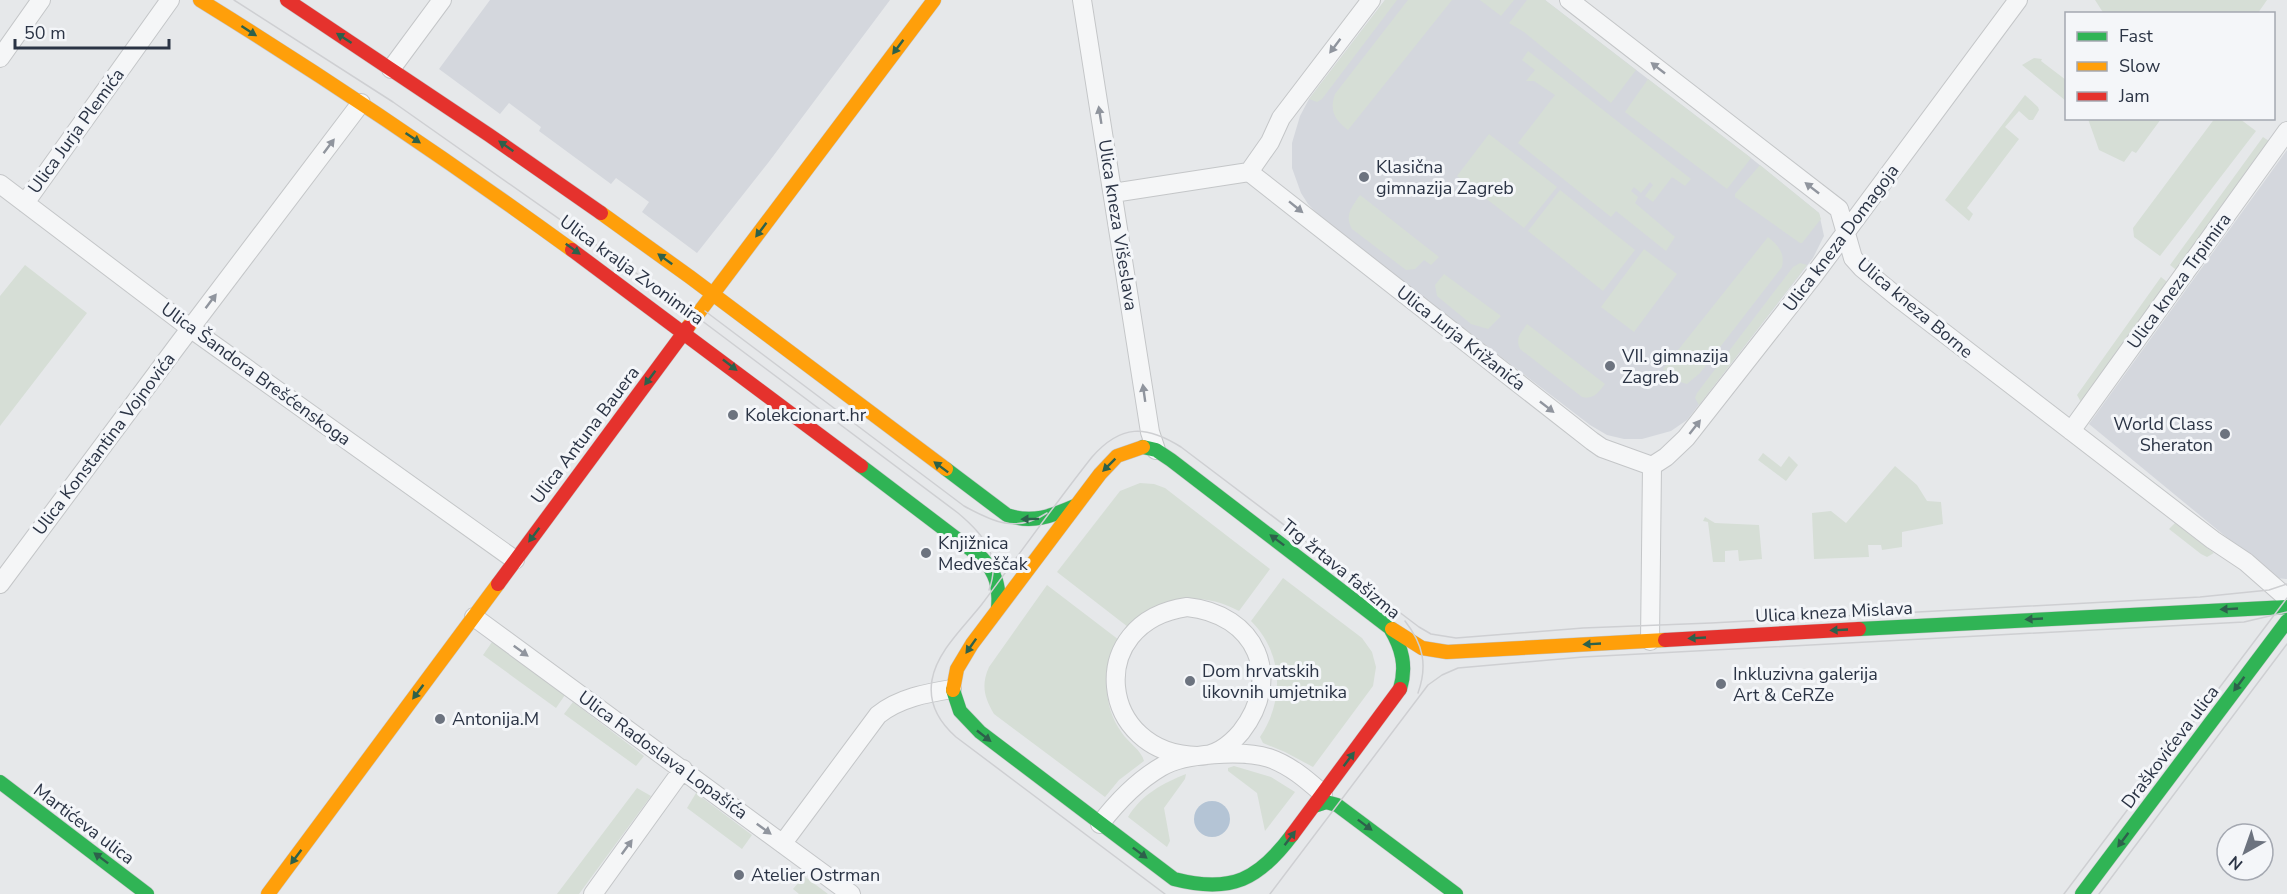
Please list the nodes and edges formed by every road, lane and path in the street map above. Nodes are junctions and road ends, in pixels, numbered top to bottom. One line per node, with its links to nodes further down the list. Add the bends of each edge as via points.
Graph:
1 (41, 0): 11 (street)
2 (170, 0): 18 (street, Ulica Jurja Plemića)
3 (200, 0): 13 (main road, Ulica kralja Zvonimira, one-way to 13)
4 (287, 0): 12 (main road, Ulica kralja Zvonimira, one-way to 4)
5 (442, 0): 12 (street)
6 (934, 0): 20 (main road, Ulica Antuna Bauera, one-way to 20)
7 (1082, 0): 17 (street, Ulica kneza Višeslava, one-way to 7)
8 (1371, 0): 15 (street, one-way to 15, via 1281,118)
9 (1569, 0): 19 (street, Ulica kneza Borne, one-way to 9, via 1839,209)
10 (2018, 0): 19 (street, Ulica kneza Domagoja)
11 (0, 58)
12 (391, 69): 20 (main road, Ulica kralja Zvonimira, one-way to 12)
13 (362, 103): 21 (street, Ulica Konstantina Vojnovića, one-way to 13); 22 (main road, Ulica kralja Zvonimira, one-way to 22, via 506,200)
14 (2287, 131): 23 (street, Ulica kneza Trpimira)
15 (1249, 172): 17 (street); 25 (street, Ulica Jurja Križanića, one-way to 25, via 1592,441)
16 (0, 184): 18 (street, Ulica Šandora Brešćenskoga)
17 (1113, 193): 24 (street, Ulica kneza Višeslava, one-way to 17)
18 (25, 203): 21 (street, Ulica Šandora Brešćenskoga)
19 (1846, 232): 23 (street, Ulica kneza Borne, via 1853,258 1862,268); 25 (street, Ulica kneza Domagoja, one-way to 19, via 1686,438)
20 (712, 294): 22 (main road, Ulica Antuna Bauera); 26 (main road, Ulica kralja Zvonimira, one-way to 20, via 1034,520 1007,515)
21 (190, 328): 27 (street, Ulica Šandora Brešćenskoga); 28 (street, Ulica Konstantina Vojnovića)
22 (685, 331): 27 (main road, Ulica Antuna Bauera, one-way to 27); 31 (main road, Ulica kralja Zvonimira, one-way to 31, via 981,556 998,581)
23 (2071, 431): 29 (street, Ulica kneza Borne, via 2246,562)
24 (1156, 450): 26 (main road, one-way to 26, via 1143,447 1117,456); 34 (main road, Trg žrtava fašizma, one-way to 24)
25 (1652, 466): 35 (street)
26 (1076, 506): 31 (main road)
27 (515, 560): 32 (main road, Ulica Antuna Bauera)
28 (0, 584)
29 (2287, 598)
30 (2287, 607): 35 (main road, Ulica kneza Mislava, one-way to 35)
31 (998, 608): 36 (main road, one-way to 36, via 962,659)
32 (474, 617): 38 (street, Ulica Radoslava Lopašića, one-way to 38); 46 (main road, Ulica Antuna Bauera, one-way to 46)
33 (2287, 621): 51 (main road, Draškovićeva ulica, one-way to 51)
34 (1390, 628): 35 (main road, Ulica kneza Mislava, one-way to 34, via 1443,652 1414,646); 40 (main road, Trg žrtava fašizma, one-way to 34, via 1400,689 1403,656)
35 (1650, 641)
36 (952, 689): 41 (main road, Trg žrtava fašizma, one-way to 41, via 960,712 969,723); 42 (street, via 902,701 878,714)
37 (1200, 756): 37 (street, via 1153,745 1134,730 1121,710 1115,687 1117,663 1126,641 1138,627 1169,610 1187,607 1226,617 1243,631 1262,671 1261,694 1253,716 1229,746); 40 (street, via 1244,753 1271,759 1299,774); 41 (street, via 1163,766 1138,784)
38 (683, 769): 42 (street, Ulica Radoslava Lopašića, one-way to 42); 47 (street, one-way to 38)
39 (0, 782): 45 (main road, Martićeva ulica, one-way to 39)
40 (1319, 800): 43 (main road, Trg žrtava fašizma, one-way to 40); 50 (main road, one-way to 50, via 1337,805)
41 (1100, 824): 44 (main road, Trg žrtava fašizma, one-way to 44)
42 (783, 843): 48 (street, Ulica Radoslava Lopašića)
43 (1265, 870): 44 (main road, Trg žrtava fašizma, via 1246,885 1227,892); 49 (street)
44 (1192, 891)
45 (147, 894)
46 (268, 894)
47 (593, 894)
48 (851, 894)
49 (1257, 894)
50 (1456, 894)
51 (2082, 894)

